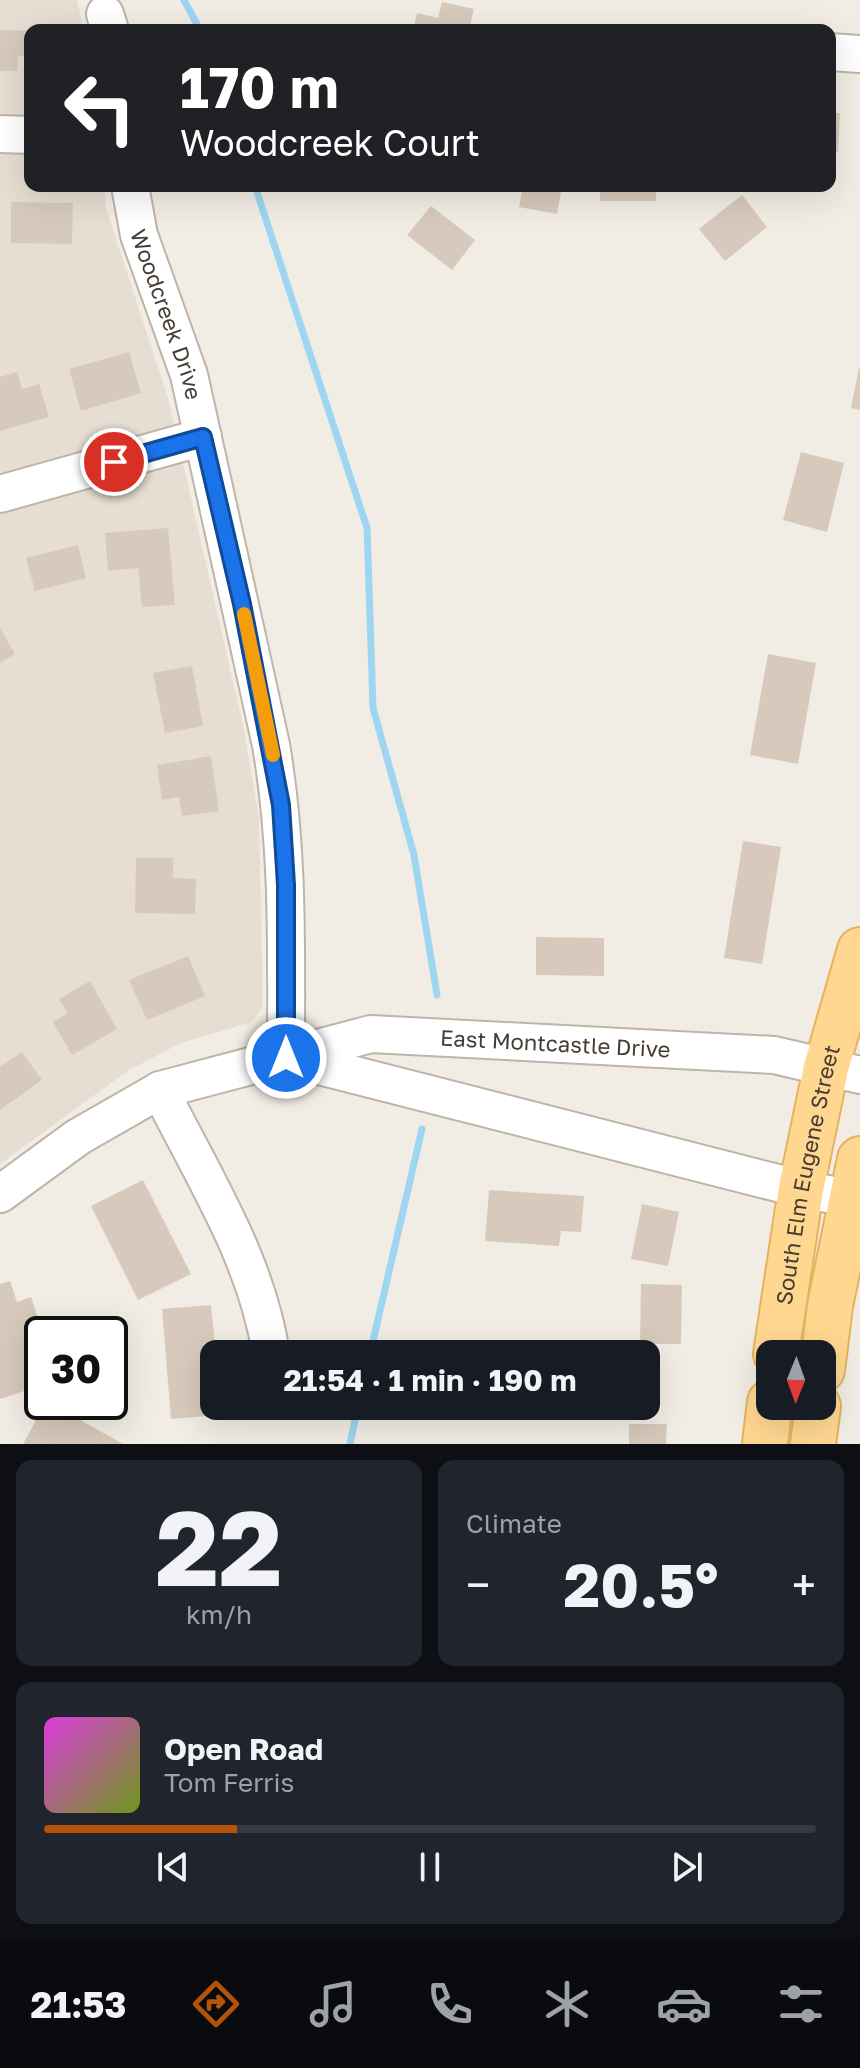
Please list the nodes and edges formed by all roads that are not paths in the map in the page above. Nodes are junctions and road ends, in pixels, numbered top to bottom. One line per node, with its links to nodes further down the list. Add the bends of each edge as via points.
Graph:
1 (836, 52): 2 (street)
2 (860, 54)
3 (0, 134): 4 (street)
4 (24, 135)
5 (131, 192): 6 (street, Woodcreek Drive, via 139,235 189,375)
6 (203, 437): 7 (street); 9 (street, Woodcreek Drive, via 281,805)
7 (0, 494)
8 (860, 950): 10 (main road, South Elm Eugene Street)
9 (286, 1058): 10 (street, East Montcastle Drive, via 371,1034 774,1055); 11 (street, East Montcastle Drive); 13 (street, East Montcastle Drive)
10 (843, 1072): 13 (main road, South Elm Eugene Street)
11 (160, 1090): 14 (street, East Montcastle Drive, via 78,1137); 15 (street, via 252,1274)
12 (857, 1186): 13 (street, East Montcastle Drive); 17 (main road, South Elm Eugene Street)
13 (801, 1189): 16 (main road, South Elm Eugene Street)
14 (0, 1194)
15 (269, 1340)
16 (778, 1340)
17 (826, 1340)
18 (768, 1420): 20 (main road)
19 (816, 1420): 21 (main road)
20 (765, 1444)
21 (813, 1444)

